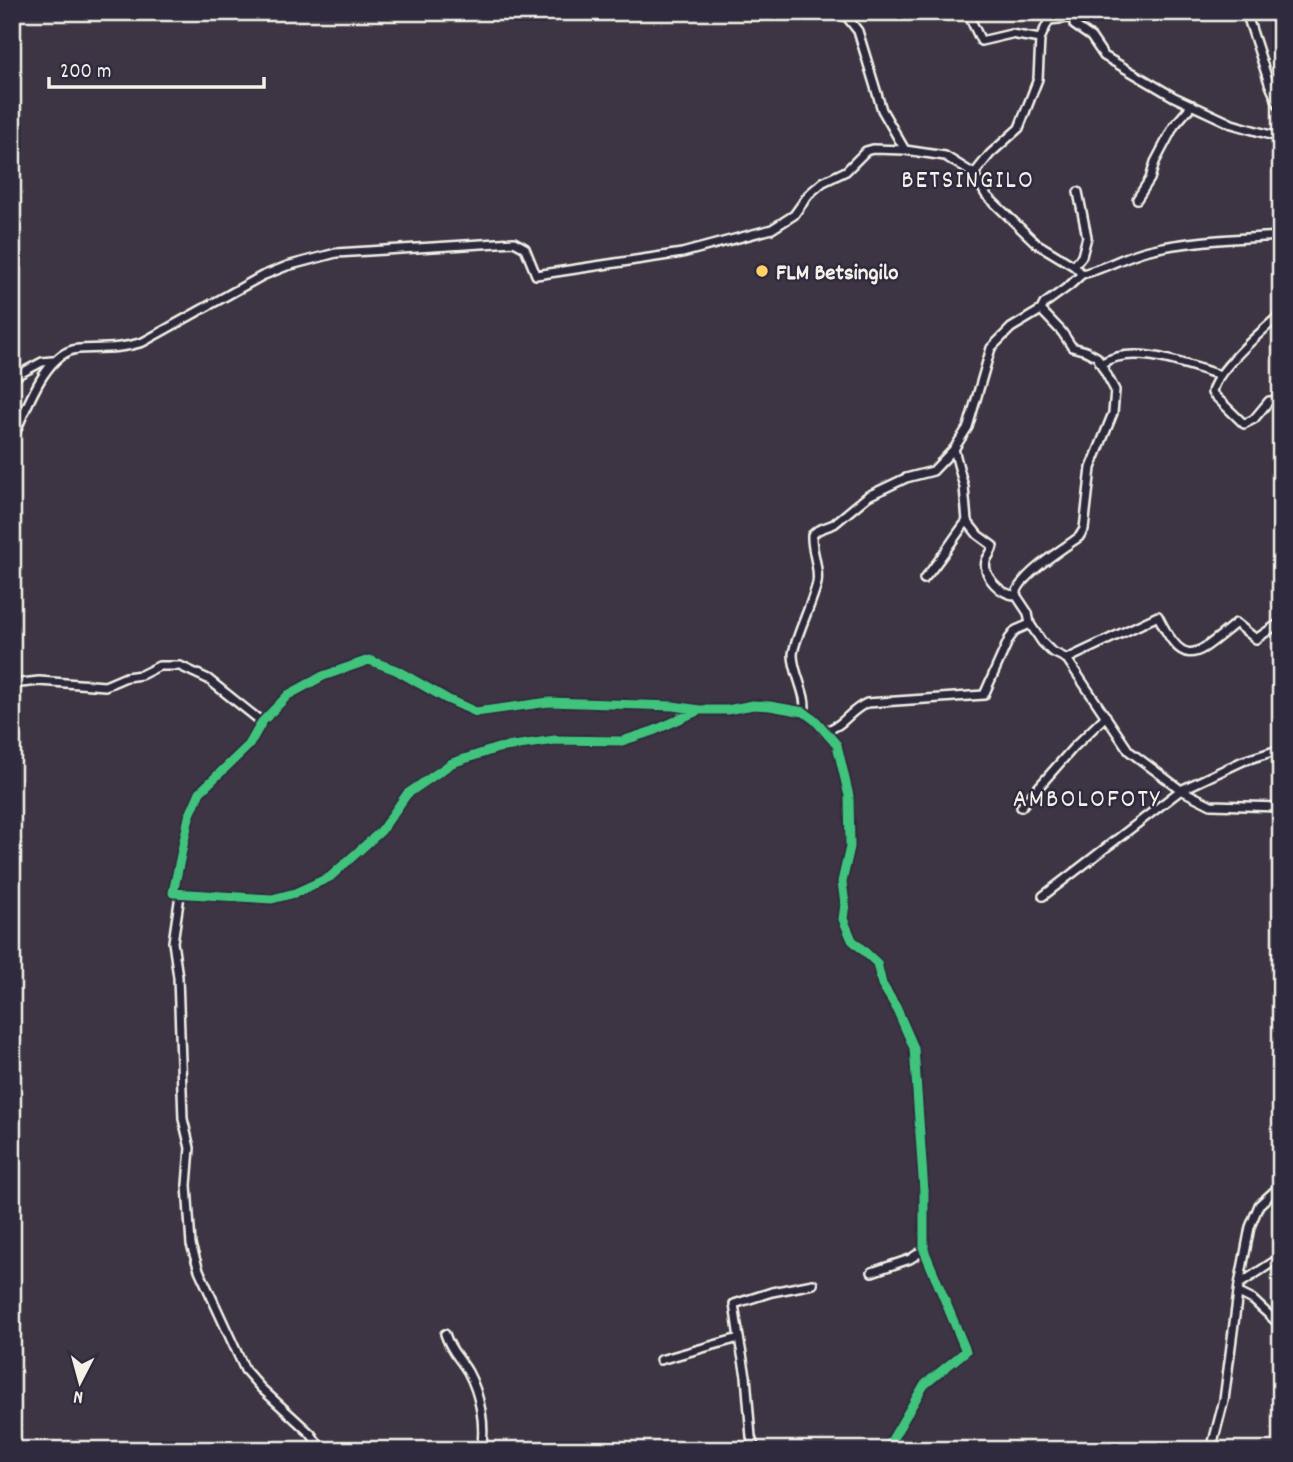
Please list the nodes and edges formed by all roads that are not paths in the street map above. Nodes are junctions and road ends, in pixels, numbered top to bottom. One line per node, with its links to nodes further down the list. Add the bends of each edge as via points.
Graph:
1 (843, 12): 12 (street, via 858,31 882,110)
2 (967, 12): 8 (street, via 981,41 1010,34)
3 (1040, 12): 7 (street)
4 (1089, 12): 6 (street)
5 (1246, 12): 10 (street)
6 (1074, 19): 7 (street); 9 (street, via 1074,25 1091,37 1104,56)
7 (1049, 20): 8 (street)
8 (1040, 39): 13 (street, via 1038,79 1019,128)
9 (1192, 105): 11 (street, via 1232,124); 15 (street, via 1174,126)
10 (1281, 110)
11 (1281, 138)
12 (905, 150): 13 (street, via 945,156); 21 (street, via 866,151 846,171 823,182 794,215 772,229 682,253 536,275 525,248 514,242 336,253 262,276 143,342 73,349)
13 (974, 174): 17 (street, via 986,195 1036,243)
14 (1078, 192): 17 (street, via 1087,237 1082,257)
15 (1137, 199)
16 (1281, 236): 18 (street, via 1147,250)
17 (1074, 265): 18 (street)
18 (1082, 274): 19 (street)
19 (1041, 310): 22 (street, via 1072,347); 27 (street, via 991,348 975,410)
20 (1281, 314): 23 (street)
21 (52, 361): 24 (street); 26 (street)
22 (1102, 363): 23 (street, via 1143,355); 30 (street, via 1116,400 1091,468 1084,529 1029,575 1017,587)
23 (1220, 375): 25 (street, via 1212,393 1244,424 1269,401)
24 (12, 378)
25 (1281, 408)
26 (12, 440)
27 (954, 449): 28 (street); 36 (street, via 933,471 868,496 834,524 812,535 818,580 793,651 797,680 807,701)
28 (967, 521): 29 (street); 30 (street, via 993,546 985,564 998,588)
29 (924, 579)
30 (1016, 595): 32 (street)
31 (1281, 622): 33 (street, via 1256,639 1236,623 1199,653 1190,654 1169,639 1158,616)
32 (1030, 624): 33 (street, via 1051,651); 39 (street, via 1009,639 984,695 867,703 853,710 838,727)
33 (1067, 659): 37 (street)
34 (12, 684): 38 (street, via 39,681 105,686 159,666 180,666 208,679)
35 (700, 710): 36 (street, via 753,705); 38 (street, via 549,702 476,712 369,660 300,687); 44 (street, via 622,741 555,740 498,748 452,763 407,794 382,831 330,877 295,894 271,899)
36 (804, 712): 39 (street)
37 (1106, 716): 41 (street, via 1129,751); 43 (street)
38 (262, 722): 44 (street, via 249,745 200,792 173,893)
39 (824, 731): 47 (street, via 837,745 849,796 843,919 852,940 877,963 882,984 914,1048)
40 (1281, 749): 41 (street, via 1242,761)
41 (1181, 790): 42 (street, via 1211,805); 45 (street)
42 (1279, 806)
43 (1021, 807)
44 (180, 895): 56 (street, via 173,942 183,1119 190,1148 191,1245 246,1370)
45 (1043, 896)
46 (1281, 1185): 51 (street, via 1254,1214)
47 (924, 1250): 49 (street); 59 (street, via 966,1351 924,1385)
48 (1281, 1257): 51 (street)
49 (872, 1272)
50 (813, 1284): 54 (street, via 734,1304)
51 (1239, 1289): 52 (street); 60 (street, via 1224,1400)
52 (1281, 1326)
53 (445, 1334): 57 (street, via 470,1375 481,1412)
54 (739, 1338): 55 (street); 58 (street)
55 (660, 1360)
56 (322, 1450)
57 (481, 1450)
58 (755, 1450)
59 (886, 1450)
60 (1211, 1450)

